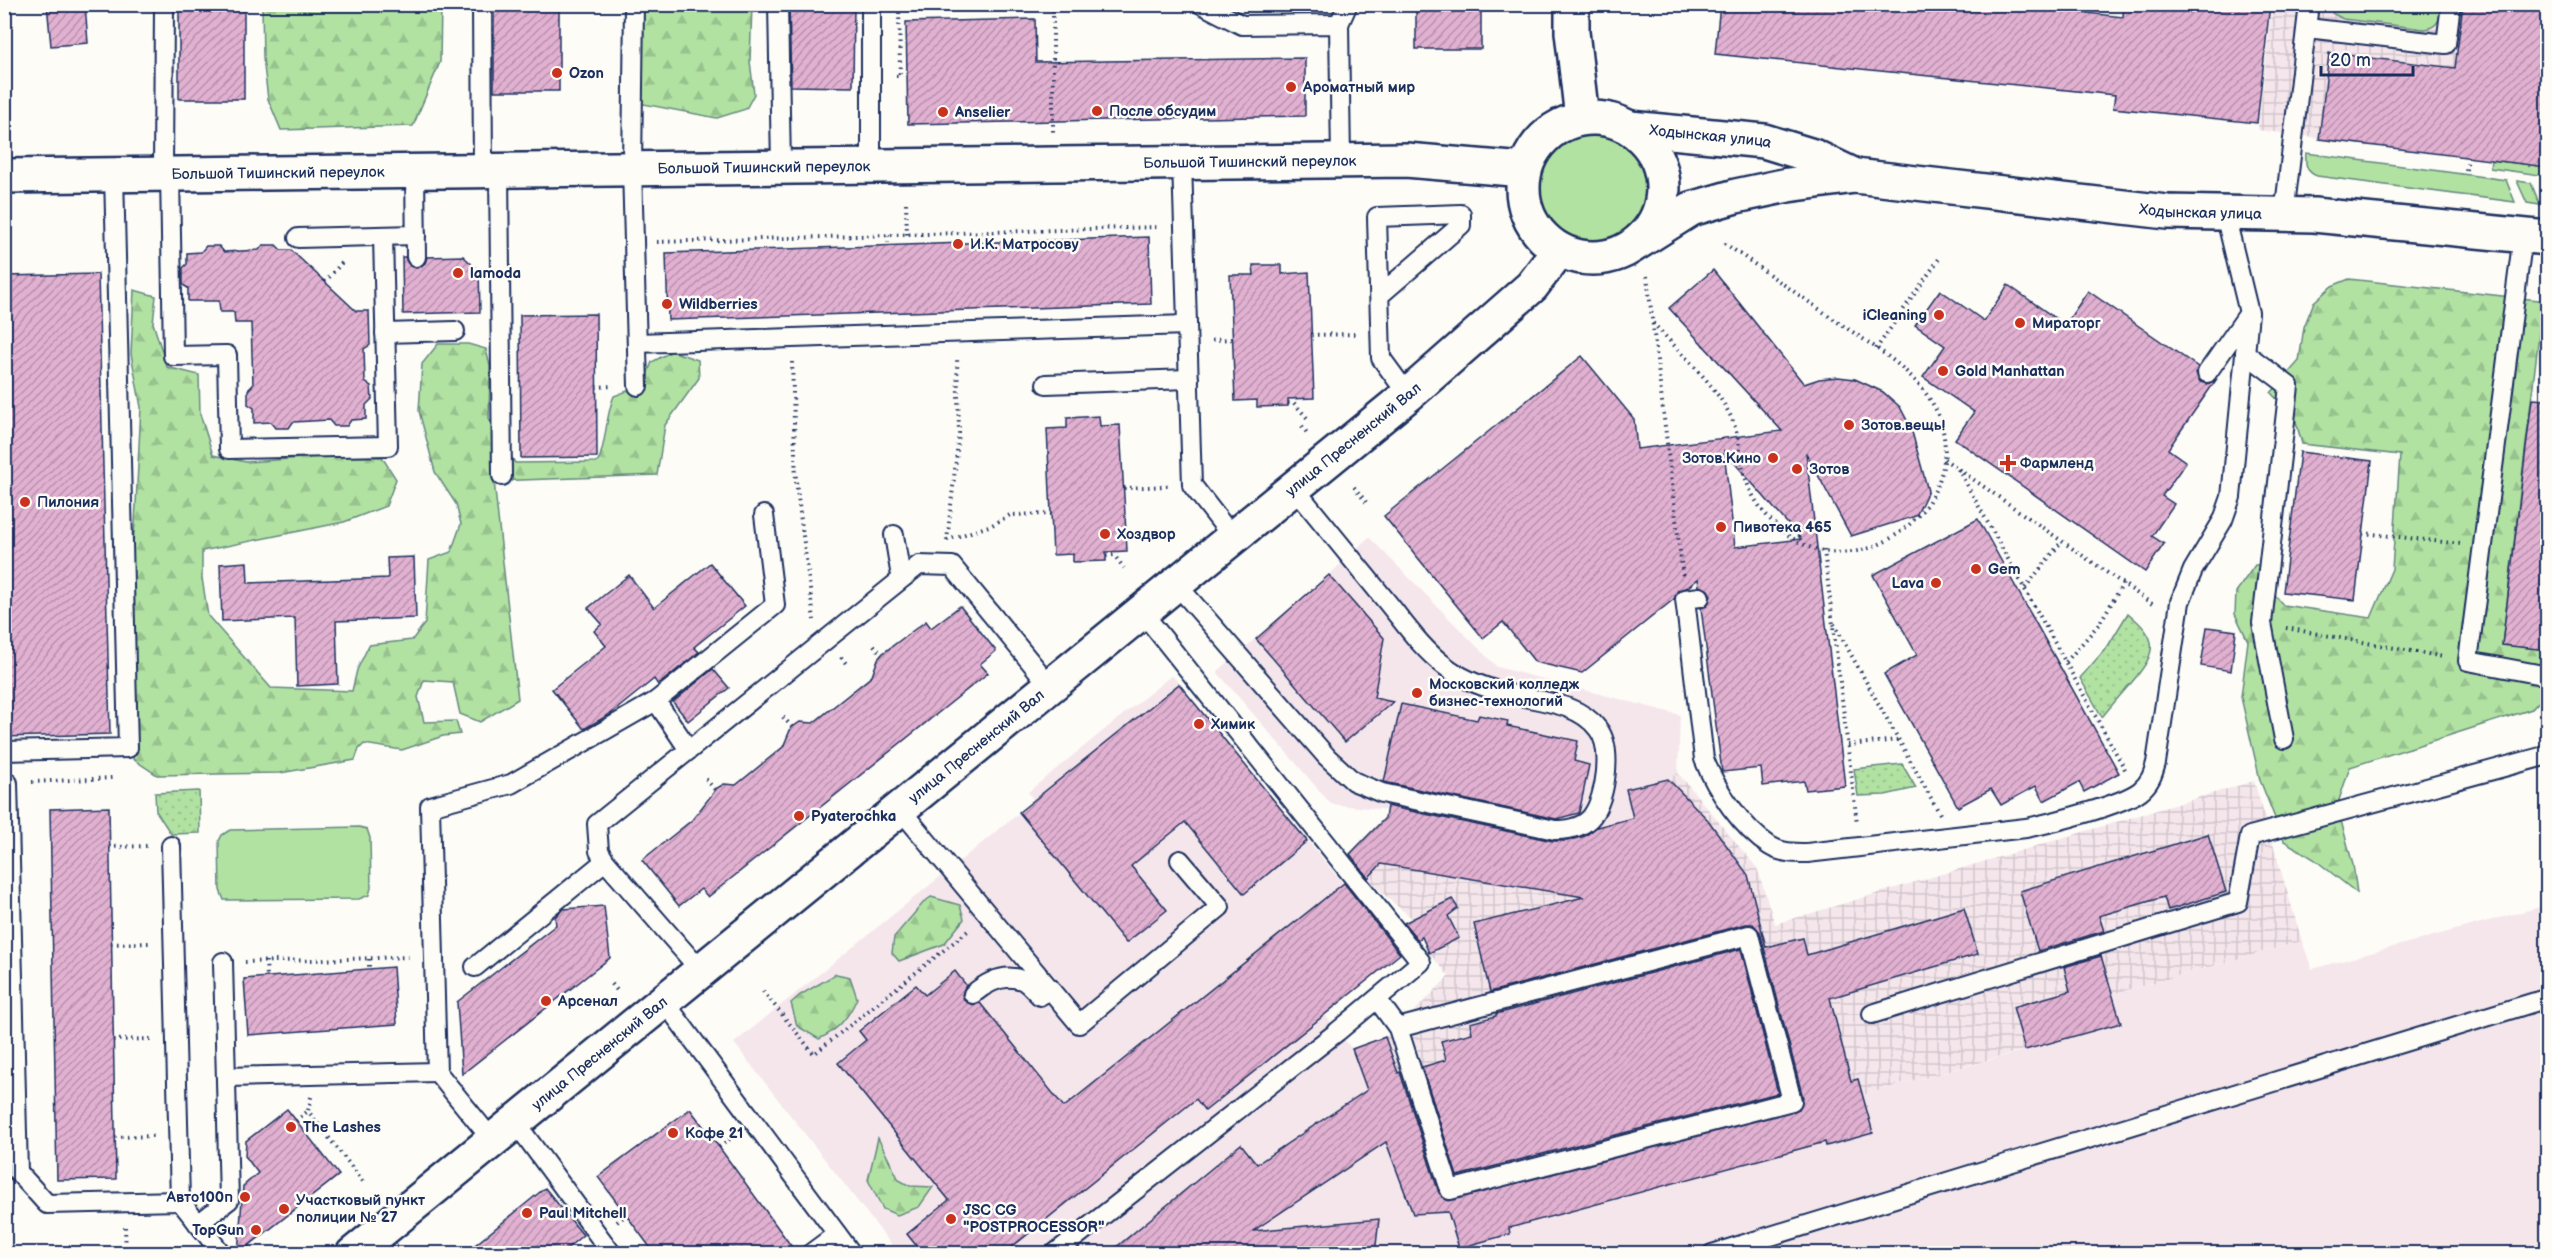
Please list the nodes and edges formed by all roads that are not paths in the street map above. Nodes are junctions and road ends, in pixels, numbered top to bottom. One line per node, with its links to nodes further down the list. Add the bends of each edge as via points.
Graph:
1 (164, 4): 23 (lane)
2 (482, 4): 20 (lane)
3 (634, 4): 19 (lane)
4 (778, 4): 17 (lane)
5 (871, 4): 18 (lane)
6 (1201, 4): 11 (lane, via 1242,25)
7 (1348, 4): 11 (lane)
8 (1572, 4): 13 (street)
9 (2309, 4): 12 (lane)
10 (2451, 4): 12 (lane, via 2446,44)
11 (1340, 24): 15 (lane)
12 (2307, 28): 28 (lane)
13 (1582, 118): 14 (street, via 1599,117); 21 (street, via 1552,130 1535,148)
14 (1630, 128): 26 (street, Ходынская улица, via 1764,141 1813,156); 33 (street, via 1645,140 1662,174 1659,213)
15 (1341, 160): 16 (street, Большой Тишинский переулок); 21 (street, Большой Тишинский переулок, via 1406,160)
16 (1182, 162): 18 (street, Большой Тишинский переулок); 38 (lane)
17 (781, 166): 18 (street, Большой Тишинский переулок); 19 (street, Большой Тишинский переулок)
18 (871, 166)
19 (632, 168): 20 (street, Большой Тишинский переулок); 41 (lane)
20 (491, 170): 22 (street, Большой Тишинский переулок); 48 (lane)
21 (1524, 170): 34 (street, via 1528,216 1546,241)
22 (415, 171): 23 (street, Большой Тишинский переулок); 29 (lane)
23 (166, 173): 24 (street, Большой Тишинский переулок); 40 (lane, via 173,356 227,355 229,449 388,446)
24 (114, 174): 25 (street, Большой Тишинский переулок); 62 (lane, via 128,748)
25 (4, 176)
26 (1856, 176): 27 (street, Ходынская улица, via 2167,213); 33 (street, Ходынская улица, via 1788,185 1691,209)
27 (2225, 214): 28 (street, Ходынская улица); 37 (lane)
28 (2284, 215): 31 (street, Ходынская улица)
29 (416, 235): 30 (lane); 35 (lane)
30 (383, 236): 32 (lane); 40 (lane)
31 (2535, 237): 57 (lane, via 2482,547 2468,661)
32 (298, 238)
33 (1637, 243): 34 (street, via 1607,257 1590,258)
34 (1559, 250): 47 (street, улица Пресненский Вал, via 1532,286)
35 (416, 257)
36 (1380, 295): 36 (lane, via 1377,217 1461,214 1461,225); 47 (lane, via 1381,358)
37 (2249, 313): 42 (lane); 43 (lane)
38 (1187, 325): 41 (lane); 44 (lane)
39 (455, 331): 40 (lane)
40 (385, 333)
41 (637, 343): 46 (lane)
42 (2245, 353): 55 (lane, via 2231,497 2180,602 2152,777 2139,792 2124,800 2037,826 1807,853 1770,846 1722,795 1704,759); 60 (lane, via 2289,386 2262,623)
43 (2207, 373)
44 (1189, 379): 45 (lane); 52 (lane, via 1192,485)
45 (1046, 384)
46 (638, 386)
47 (1408, 395): 49 (street, улица Пресненский Вал)
48 (502, 476)
49 (1294, 489): 52 (street, улица Пресненский Вал); 54 (lane, via 1411,631 1446,667 1497,691 1586,716 1599,730 1606,745 1607,764 1592,817 1568,830 1555,830 1382,793 1353,781 1327,757)
50 (764, 515): 59 (lane, via 775,605)
51 (894, 535): 53 (lane, via 900,571)
52 (1234, 539): 54 (street, улица Пресненский Вал)
53 (905, 576): 58 (lane, via 919,565 951,566); 61 (lane)
54 (1177, 585): 56 (street, улица Пресненский Вал)
55 (1693, 598)
56 (1143, 613): 58 (street, улица Пресненский Вал); 75 (lane, via 1421,962)
57 (2547, 676)
58 (1051, 687): 65 (street, улица Пресненский Вал)
59 (656, 701): 61 (lane); 80 (lane, via 511,784 430,806)
60 (2284, 739)
61 (689, 750): 68 (lane, via 597,824 599,851)
62 (4, 751)
63 (2547, 754): 77 (lane, via 2250,836 2238,903)
64 (8, 783): 79 (lane)
65 (900, 809): 71 (street, улица Пресненский Вал); 72 (lane)
66 (171, 846): 83 (lane)
67 (1180, 860): 72 (lane, via 1220,907 1079,1024)
68 (605, 861): 70 (lane); 71 (lane)
69 (223, 962): 81 (lane)
70 (475, 968)
71 (701, 971): 76 (street, улица Пресненский Вал)
72 (1050, 988): 73 (lane, via 1040,996 1022,980 1001,978)
73 (973, 994)
74 (2547, 998): 92 (lane)
75 (1377, 999): 78 (lane); 91 (lane)
76 (664, 1001): 82 (street, улица Пресненский Вал); 85 (lane)
77 (1872, 1014)
78 (1398, 1028): 78 (lane, via 1749,935 1792,1101 1450,1190)
79 (10, 1052): 83 (lane, via 18,1172 47,1204)
80 (436, 1072): 81 (lane); 82 (lane)
81 (226, 1077): 84 (lane, via 229,1200)
82 (504, 1132): 86 (lane); 88 (street, улица Пресненский Вал)
83 (180, 1201): 84 (lane)
84 (198, 1224): 87 (lane)
85 (837, 1234): 89 (lane); 90 (lane)
86 (608, 1252)
87 (222, 1254)
88 (353, 1254)
89 (810, 1254)
90 (852, 1254)
91 (1054, 1254)
92 (1712, 1254)

